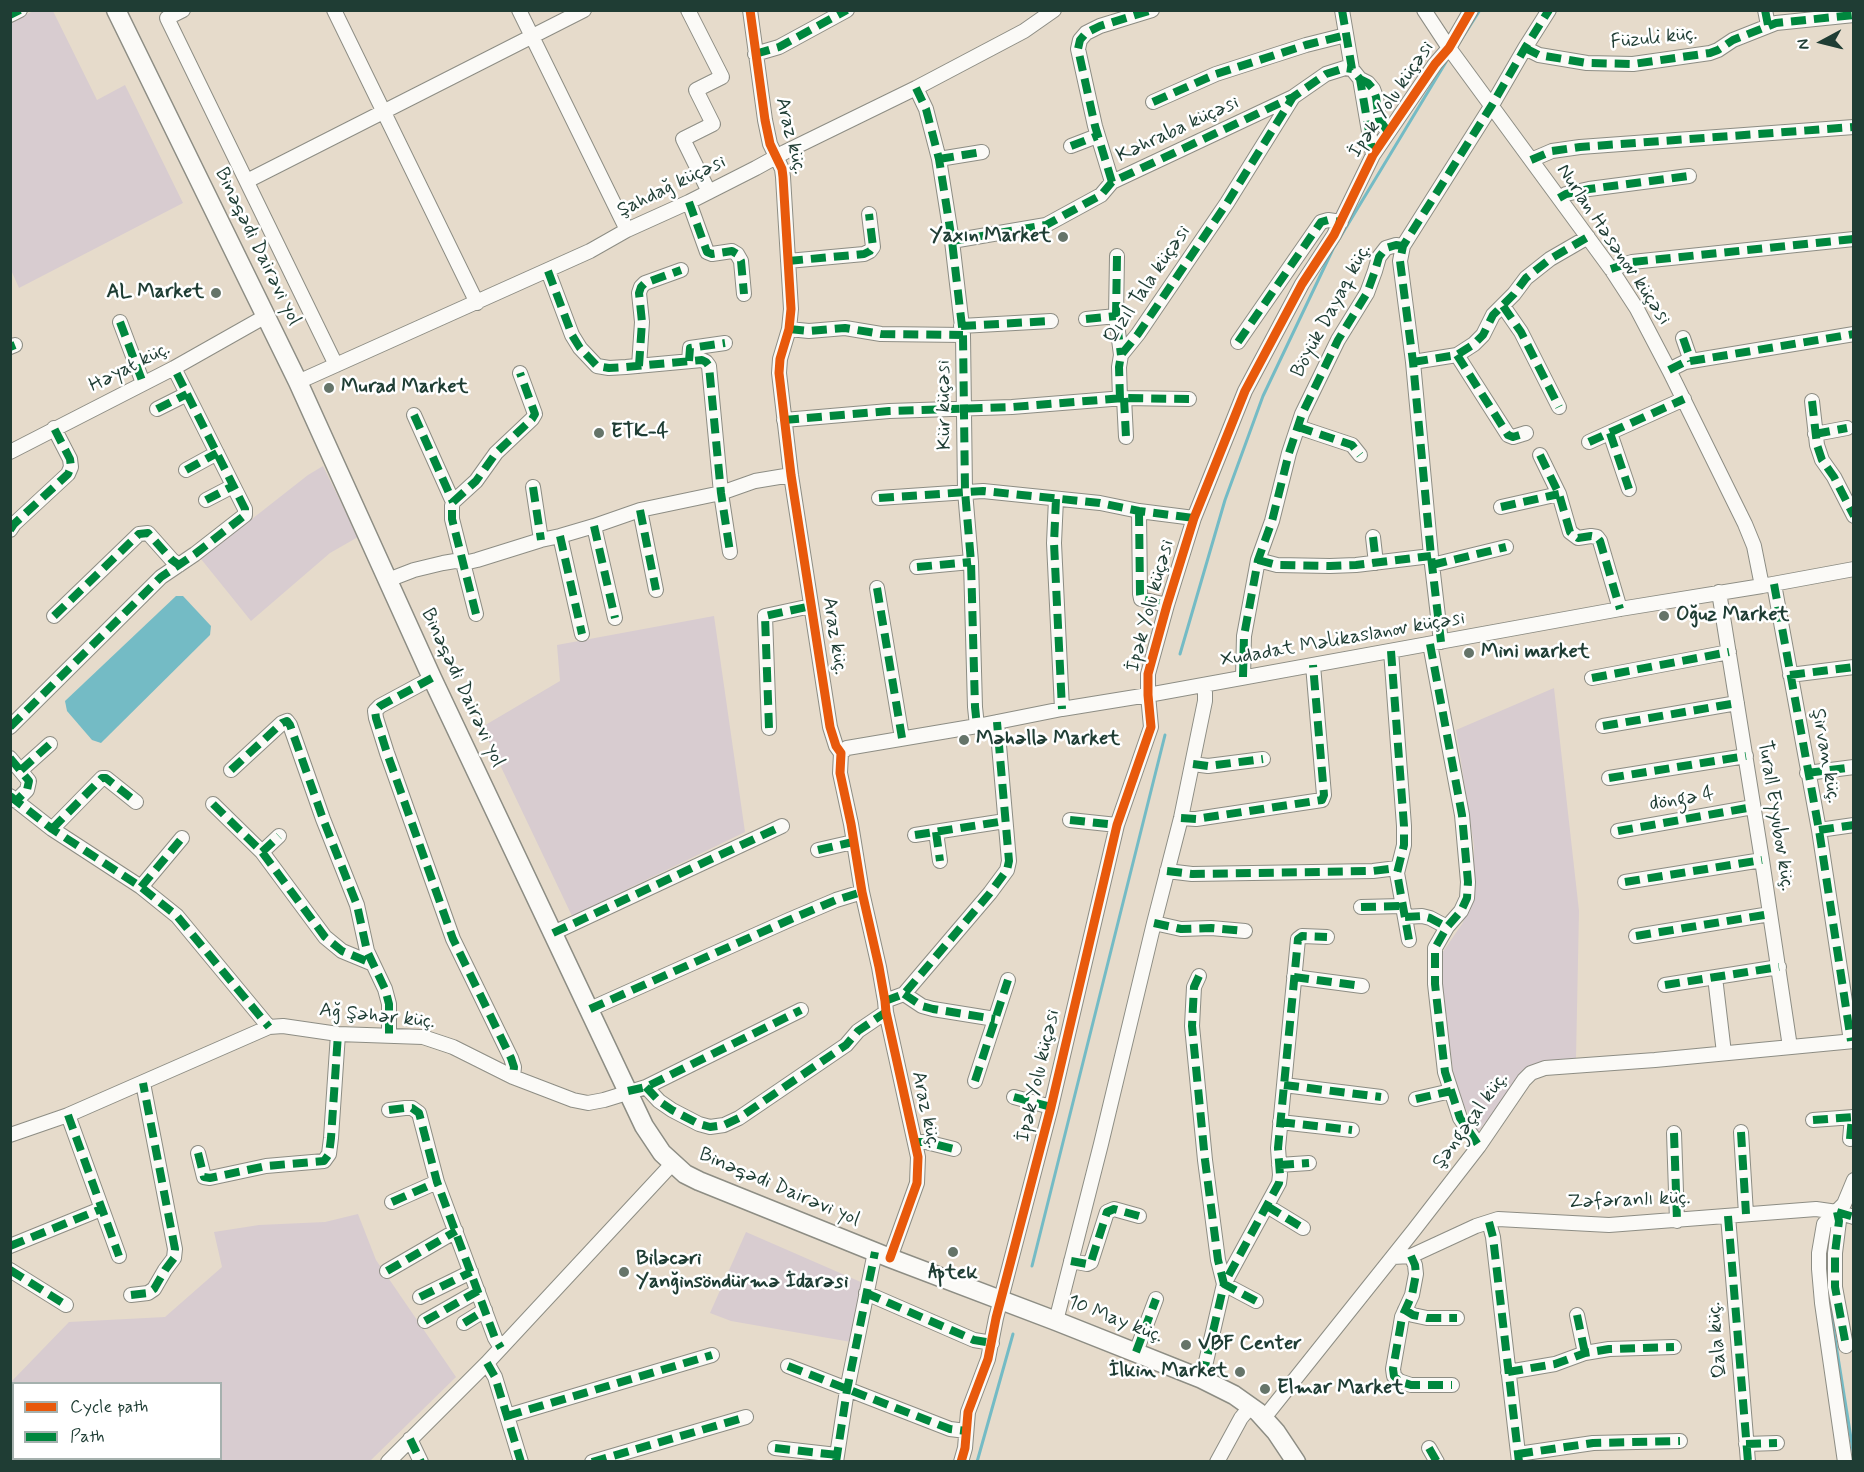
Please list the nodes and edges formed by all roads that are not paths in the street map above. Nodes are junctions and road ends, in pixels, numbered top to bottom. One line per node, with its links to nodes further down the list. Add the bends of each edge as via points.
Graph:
1 (20, 10): 17 (street)
2 (116, 10): 61 (main road, Binəqədi Dairəvi yol)
3 (183, 10): 41 (street, via 167,18)
4 (334, 10): 30 (street)
5 (519, 10): 21 (street)
6 (584, 10): 21 (street)
7 (688, 10): 43 (street, via 722,77 696,90 713,124 682,139)
8 (847, 10): 24 (street, via 779,47)
9 (1054, 10): 26 (street, Şahdağ küçəsi, via 1024,31)
10 (1152, 10): 33 (street, via 1100,26 1080,40 1085,89)
11 (1342, 10): 20 (street)
12 (1424, 10): 22 (street, Nurlan Həsənov küçəsi)
13 (1471, 10): 22 (street, İpək Yolu küçəsi)
14 (1549, 10): 23 (street, Böyük Dayaq küç.)
15 (1765, 10): 19 (street)
16 (752, 11): 24 (street, Araz küç.)
17 (10, 15)
18 (1854, 15): 19 (street, Füzuli küç.)
19 (1768, 25): 23 (street, Füzuli küç., via 1710,53 1633,64 1587,63)
20 (1346, 35): 25 (street); 28 (street, via 1216,74)
21 (531, 36): 30 (street); 48 (street)
22 (1449, 48): 29 (street, Nurlan Həsənov küçəsi); 32 (street, İpək Yolu küçəsi)
23 (1525, 48): 29 (street, Böyük Dayaq küç.)
24 (755, 54): 37 (street, Araz küç.)
25 (1356, 74): 27 (street, Kəhraba küçəsi, via 1338,70 1326,74); 32 (street, via 1373,89 1379,119); 36 (street)
26 (916, 88): 37 (street, Şahdağ küçəsi); 38 (street, Kür küçəsi, via 926,109)
27 (1293, 97): 42 (street, Kəhraba küçəsi); 72 (street, Qızıl Tala küçəsi, via 1227,203)
28 (1153, 102)
29 (1492, 105): 39 (street, Nurlan Həsənov küçəsi); 52 (street, Böyük Dayaq küç.)
30 (384, 112): 41 (street); 59 (street)
31 (1854, 128): 39 (street, via 1580,147 1552,151)
32 (1388, 132): 36 (street, İpək Yolu küçəsi)
33 (1097, 136): 34 (street); 42 (street)
34 (1071, 146)
35 (982, 152): 38 (street)
36 (1373, 155): 47 (street, İpək Yolu küçəsi)
37 (775, 157): 43 (street, Şahdağ küçəsi); 54 (street, Araz küç., via 782,169)
38 (939, 159): 51 (street, Kür küçəsi)
39 (1531, 160): 44 (street, Nurlan Həsənov küçəsi)
40 (1689, 176): 44 (street, via 1589,189)
41 (247, 181): 77 (street)
42 (1112, 182): 51 (street, Kəhraba küçəsi, via 1101,195 1046,225)
43 (709, 192): 45 (street, Şahdağ küçəsi)
44 (1559, 198): 49 (street, Nurlan Həsənov küçəsi)
45 (689, 202): 48 (street, Şahdağ küçəsi); 58 (street, via 707,252 737,254)
46 (869, 214): 54 (street, via 873,247 870,251)
47 (1341, 222): 70 (street, via 1321,222); 122 (street, İpək Yolu küçəsi, via 1302,284 1245,391)
48 (627, 230): 57 (street, Şahdağ küçəsi)
49 (1588, 237): 55 (street, Nurlan Həsənov küçəsi); 60 (street, via 1535,269)
50 (1854, 239): 55 (street, via 1632,262)
51 (952, 241): 67 (street, Kür küçəsi)
52 (1404, 246): 76 (street, via 1401,278); 94 (street, Böyük Dayaq küç., via 1386,248 1379,257 1367,293 1338,340)
53 (1117, 256): 62 (street)
54 (788, 261): 66 (street, Araz küç.)
55 (1611, 269): 80 (street, Nurlan Həsənov küçəsi)
56 (681, 270): 78 (street, via 640,287)
57 (548, 271): 59 (street, Şahdağ küçəsi); 78 (street, via 572,335 590,360 609,368)
58 (744, 294)
59 (477, 303): 77 (street, Şahdağ küçəsi)
60 (1503, 306): 73 (street, via 1489,320 1483,335); 89 (street, via 1521,332)
61 (266, 316): 79 (street, Həyat küç.); 82 (main road, Binəqədi Dairəvi yol)
62 (1116, 316): 63 (street); 72 (street)
63 (1086, 319)
64 (1051, 321): 67 (street)
65 (120, 322): 83 (street)
66 (789, 329): 67 (street, via 845,328 881,334); 93 (street, Araz küç., via 779,373)
67 (962, 331): 90 (street, Kür küçəsi)
68 (1854, 334): 75 (street)
69 (1683, 338): 75 (street)
70 (1238, 342)
71 (725, 343): 74 (street, via 690,348)
72 (1121, 355): 85 (street, Qızıl Tala küçəsi)
73 (1457, 355): 76 (street); 97 (street, via 1508,435)
74 (689, 361): 78 (street); 112 (street, via 702,360 709,366)
75 (1691, 361): 80 (street)
76 (1413, 362): 131 (street)
77 (336, 365): 82 (street, Şahdağ küçəsi)
78 (639, 366)
79 (174, 368): 83 (street, Həyat küç.); 84 (street)
80 (1669, 370): 87 (street, Nurlan Həsənov küçəsi)
81 (520, 373): 117 (street, via 535,414)
82 (298, 382): 138 (main road, Binəqədi Dairəvi yol)
83 (144, 383): 95 (street, Həyat küç.)
84 (187, 394): 91 (street); 103 (street)
85 (1122, 398): 86 (street); 90 (street); 100 (street, Qızıl Tala küçəsi)
86 (1189, 399)
87 (1684, 399): 98 (street); 139 (street, Nurlan Həsənov küçəsi, via 1749,535)
88 (1812, 401): 99 (street)
89 (1559, 407)
90 (965, 408): 93 (street); 111 (street, Kür küçəsi)
91 (157, 409)
92 (414, 415): 117 (street)
93 (784, 420): 107 (street, Araz küç.)
94 (1298, 427): 104 (street, via 1352,444); 130 (street, Böyük Dayaq küç.)
95 (54, 428): 102 (street, Həyat küç.); 124 (street, via 70,459 68,474)
96 (1847, 428): 99 (street)
97 (1526, 433)
98 (1610, 433): 101 (street); 110 (street)
99 (1815, 434): 121 (street, via 1822,460)
100 (1126, 437)
101 (1589, 442)
102 (10, 452)
103 (217, 453): 106 (street); 108 (street)
104 (1360, 455)
105 (1540, 455): 113 (street)
106 (186, 470)
107 (791, 475): 112 (street, via 755,481); 144 (street, Araz küç.)
108 (233, 486): 116 (street); 135 (street, via 245,515)
109 (533, 487): 127 (street)
110 (1629, 489)
111 (965, 491): 114 (street); 115 (street); 132 (street, Kür küçəsi)
112 (721, 493): 119 (street); 129 (street)
113 (1559, 494): 118 (street); 145 (street, via 1570,532 1578,538 1592,536 1600,541)
114 (879, 498)
115 (1056, 499): 120 (street); 162 (street, via 1054,543)
116 (206, 500)
117 (453, 502): 133 (street, via 452,519)
118 (1501, 507)
119 (640, 510): 123 (street); 141 (street)
120 (1139, 511): 122 (street); 143 (street, via 1141,599)
121 (1854, 516)
122 (1194, 518): 143 (street, İpək Yolu küçəsi)
123 (594, 526): 125 (street); 148 (street)
124 (10, 530)
125 (560, 536): 127 (street); 149 (street)
126 (1373, 537): 134 (street)
127 (541, 540): 133 (street)
128 (1506, 547): 131 (street)
129 (730, 552)
130 (1258, 561): 134 (street, via 1330,566); 156 (street, Böyük Dayaq küç., via 1244,636)
131 (1432, 561): 134 (street); 150 (street)
132 (971, 562): 136 (street); 164 (street, Kür küçəsi)
133 (464, 563): 138 (street, via 443,563); 146 (street)
134 (1376, 563)
135 (179, 565): 147 (street, via 148,533 139,534); 166 (street, via 161,577)
136 (917, 567)
137 (1854, 569): 139 (street, Xudadat Məlikaslanov küçəsi)
138 (388, 580): 157 (main road, Binəqədi Dairəvi yol)
139 (1768, 585): 142 (street, Xudadat Məlikaslanov küçəsi); 155 (street, Şirvan küç.)
140 (877, 588): 168 (street)
141 (656, 590)
142 (1719, 592): 145 (street, Xudadat Məlikaslanov küçəsi); 152 (street, Turall Eyyubov küç.)
143 (1167, 604): 160 (street, İpək Yolu küçəsi, via 1150,664)
144 (811, 606): 167 (street, via 765,616); 170 (street, Araz küç., via 830,727)
145 (1620, 609): 150 (street, Xudadat Məlikaslanov küçəsi)
146 (477, 614)
147 (54, 616)
148 (615, 618)
149 (582, 634)
150 (1436, 643): 151 (street, Xudadat Məlikaslanov küçəsi); 211 (street, via 1468,882 1461,911)
151 (1391, 651): 153 (street, Xudadat Məlikaslanov küçəsi); 202 (street, via 1404,826 1404,845)
152 (1729, 652): 158 (street); 161 (street, Turall Eyyubov küç.)
153 (1313, 665): 156 (street, Xudadat Məlikaslanov küçəsi); 184 (street, via 1322,800)
154 (1854, 667): 155 (street)
155 (1790, 675): 178 (street, Şirvan küç.)
156 (1243, 677): 159 (street, Xudadat Məlikaslanov küçəsi)
157 (432, 678): 213 (main road, Binəqədi Dairəvi yol); 236 (street, via 380,706 375,711 376,718 453,939 511,1058)
158 (1592, 678)
159 (1203, 685): 160 (street, Xudadat Məlikaslanov küçəsi); 174 (street, via 1205,701)
160 (1148, 695): 162 (street, Xudadat Məlikaslanov küçəsi); 187 (street, İpək Yolu küçəsi, via 1151,727)
161 (1737, 703): 165 (street); 171 (street, Turall Eyyubov küç.)
162 (1062, 709): 163 (street, Xudadat Məlikaslanov küçəsi)
163 (997, 722): 164 (street, Xudadat Məlikaslanov küçəsi); 186 (street)
164 (977, 726): 168 (street, Xudadat Məlikaslanov küçəsi)
165 (1603, 726)
166 (10, 727)
167 (769, 728)
168 (902, 738): 170 (street, Xudadat Məlikaslanov küçəsi, via 847,748)
169 (50, 744): 176 (street)
170 (841, 753): 197 (street, Araz küç., via 840,773)
171 (1746, 756): 179 (street); 183 (street, Turall Eyyubov küç.)
172 (10, 758): 176 (street)
173 (1263, 759): 174 (street, via 1208,766)
174 (1193, 764): 184 (street)
175 (1854, 767): 178 (street)
176 (21, 770): 180 (street, via 28,786)
177 (231, 770): 217 (street, via 287,721 357,905)
178 (1807, 773): 191 (street, Şirvan küç.)
179 (1609, 778)
180 (13, 799): 190 (street)
181 (136, 802): 190 (street, via 102,778)
182 (213, 804): 199 (street)
183 (1754, 807): 192 (street, döngə 4); 200 (street, Turall Eyyubov küç.)
184 (1181, 818): 203 (street)
185 (1070, 820): 187 (street)
186 (1005, 821): 193 (street); 225 (street, via 1009,861 1003,877)
187 (1117, 825): 245 (street, İpək Yolu küçəsi)
188 (1854, 825): 191 (street)
189 (782, 826): 213 (street)
190 (52, 829): 205 (street)
191 (1818, 830): 233 (street, Şirvan küç.)
192 (1618, 831)
193 (936, 832): 194 (street); 201 (street)
194 (915, 835)
195 (279, 836): 199 (street)
196 (182, 838): 205 (street)
197 (853, 842): 198 (street); 206 (street, Araz küç.)
198 (818, 850)
199 (262, 852): 217 (street, via 325,937 342,951)
200 (1762, 860): 204 (street); 209 (street, Turall Eyyubov küç.)
201 (940, 861)
202 (1397, 868): 203 (street, via 1192,874); 208 (street)
203 (1167, 871): 210 (street)
204 (1625, 882)
205 (141, 887): 230 (street, via 177,916)
206 (862, 892): 226 (street, Araz küç.); 227 (street, via 789,920)
207 (1361, 907): 208 (street)
208 (1404, 911): 211 (street); 216 (street)
209 (1770, 914): 214 (street); 218 (street, Turall Eyyubov küç.)
210 (1154, 923): 212 (street, via 1181,929); 282 (street)
211 (1447, 927): 241 (street, via 1435,948 1434,984)
212 (1245, 932)
213 (553, 933): 227 (main road, Binəqədi Dairəvi yol)
214 (1636, 936)
215 (1327, 937): 220 (street, via 1298,939)
216 (1409, 940)
217 (372, 963): 232 (street, via 386,989)
218 (1779, 967): 221 (street); 234 (street, Turall Eyyubov küç.)
219 (1199, 976): 286 (street, via 1194,987 1192,1026 1205,1160)
220 (1294, 977): 224 (street); 239 (street)
221 (1715, 977): 223 (street); 235 (street)
222 (1008, 980): 229 (street)
223 (1665, 985)
224 (1362, 986)
225 (904, 994): 226 (street); 229 (street, via 933,1010)
226 (886, 1006): 240 (street, via 846,1044 724,1125 710,1127 681,1115); 256 (street, Araz küç.)
227 (590, 1009): 240 (main road, Binəqədi Dairəvi yol)
228 (801, 1010): 240 (street, Ağ Şəhər küç.)
229 (995, 1019): 237 (street)
230 (269, 1027): 231 (street, Ağ Şəhər küç.); 238 (street, Ağ Şəhər küç.)
231 (338, 1034): 232 (street, Ağ Şəhər küç.); 259 (street, via 331,1138 324,1161 266,1166 210,1178 204,1177)
232 (389, 1036): 236 (street, Ağ Şəhər küç., via 436,1041)
233 (1852, 1041): 234 (street, Şəngəçal küç.)
234 (1790, 1047): 235 (street, Şəngəçal küç.)
235 (1724, 1053): 257 (street, Şəngəçal küç., via 1537,1070 1524,1080)
236 (513, 1077): 240 (street, Ağ Şəhər küç., via 588,1103)
237 (975, 1081)
238 (143, 1083): 247 (street, Ağ Şəhər küç.); 289 (street, via 175,1249 174,1258 154,1289)
239 (1284, 1085): 243 (street); 250 (street)
240 (637, 1089): 261 (main road, Binəqədi Dairəvi yol, via 652,1141)
241 (1451, 1091): 244 (street); 257 (street, via 1460,1118)
242 (1014, 1097): 245 (street)
243 (1381, 1097)
244 (1416, 1099)
245 (1051, 1107): 292 (street, İpək Yolu küçəsi)
246 (389, 1110): 264 (street, via 412,1108 419,1113)
247 (68, 1115): 254 (street, Ağ Şəhər küç.); 267 (street)
248 (1853, 1117): 249 (street); 255 (street)
249 (1813, 1120)
250 (1280, 1122): 251 (street); 262 (street)
251 (1352, 1130)
252 (1741, 1132): 269 (street)
253 (1674, 1133): 273 (street)
254 (10, 1135)
255 (1850, 1139)
256 (915, 1142): 258 (street); 278 (street, Araz küç., via 917,1183)
257 (1479, 1146): 281 (street, Şəngəçal küç.)
258 (954, 1149)
259 (198, 1154)
260 (1310, 1163): 262 (street)
261 (672, 1164): 278 (main road, Binəqədi Dairəvi yol, via 699,1181); 304 (street)
262 (1279, 1165): 266 (street, via 1279,1183)
263 (1854, 1180): 268 (street)
264 (437, 1182): 265 (street); 276 (street)
265 (392, 1202)
266 (1267, 1206): 275 (street); 286 (street)
267 (101, 1209): 277 (street); 279 (street)
268 (1837, 1212): 269 (street, Zəfəranlı küç., via 1800,1209); 272 (street, Zəfəranlı küç.); 303 (street, via 1835,1287); 336 (street, via 1822,1231 1819,1269)
269 (1746, 1214): 271 (street, Zəfəranlı küç.)
270 (1139, 1216): 282 (street, via 1110,1210 1091,1262)
271 (1728, 1216): 273 (street, Zəfəranlı küç.); 322 (street, Qala küç.)
272 (1854, 1217)
273 (1677, 1221): 274 (street, Zəfəranlı küç., via 1609,1225 1507,1219)
274 (1489, 1222): 280 (street, Zəfəranlı küç.); 311 (street)
275 (1303, 1228)
276 (456, 1231): 284 (street); 285 (street)
277 (10, 1246)
278 (883, 1255): 288 (street, Araz küç.); 292 (main road, 10 May küç.)
279 (119, 1256)
280 (1411, 1256): 281 (street, Zəfəranlı küç.); 296 (street, via 1416,1274)
281 (1393, 1257): 315 (street, Şəngəçal küç.)
282 (1071, 1261): 300 (street)
283 (10, 1270): 294 (street)
284 (387, 1270)
285 (471, 1272): 287 (street); 290 (street)
286 (1224, 1284): 293 (street); 312 (street)
287 (478, 1291): 295 (street); 299 (street)
288 (866, 1293): 302 (street, via 974,1340); 314 (street, Araz küç.)
289 (131, 1295)
290 (420, 1297)
291 (1156, 1299): 306 (street)
292 (1001, 1300): 300 (main road, 10 May küç.); 302 (street, İpək Yolu küçəsi)
293 (1256, 1301)
294 (66, 1305)
295 (485, 1310): 301 (street); 304 (street)
296 (1406, 1310): 298 (street, via 1427,1318); 313 (street, via 1394,1376 1411,1385)
297 (1577, 1315): 307 (street)
298 (1457, 1318)
299 (425, 1321)
300 (1056, 1321): 306 (main road, 10 May küç.)
301 (464, 1323)
302 (992, 1343): 318 (street, İpək Yolu küçəsi, via 968,1412)
303 (1846, 1346)
304 (501, 1347): 309 (street)
305 (1674, 1347): 307 (street)
306 (1136, 1352): 312 (main road, 10 May küç.)
307 (1585, 1353): 311 (street, via 1555,1364)
308 (712, 1355): 316 (street)
309 (487, 1363): 316 (street); 319 (street)
310 (788, 1366): 314 (street)
311 (1508, 1372): 326 (street)
312 (1202, 1379): 315 (main road, 10 May küç.)
313 (1452, 1385)
314 (847, 1390): 318 (street, via 950,1429); 325 (street, Araz küç.)
315 (1257, 1412): 332 (street, Şəngəçal küç., via 1241,1418); 333 (main road, 10 May küç.)
316 (507, 1416): 329 (street)
317 (746, 1417): 330 (street)
318 (966, 1431): 331 (street, İpək Yolu küçəsi)
319 (410, 1439): 327 (street); 328 (street)
320 (1680, 1441): 326 (street, via 1593,1443)
321 (1776, 1443): 322 (street)
322 (1746, 1444): 335 (street, Qala küç.)
323 (775, 1448): 325 (street)
324 (1429, 1448): 334 (street)
325 (836, 1458)
326 (1519, 1458)
327 (388, 1461)
328 (421, 1461)
329 (521, 1461)
330 (591, 1461)
331 (961, 1461)
332 (1217, 1461)
333 (1296, 1461)
334 (1437, 1461)
335 (1748, 1461)
336 (1845, 1461)

